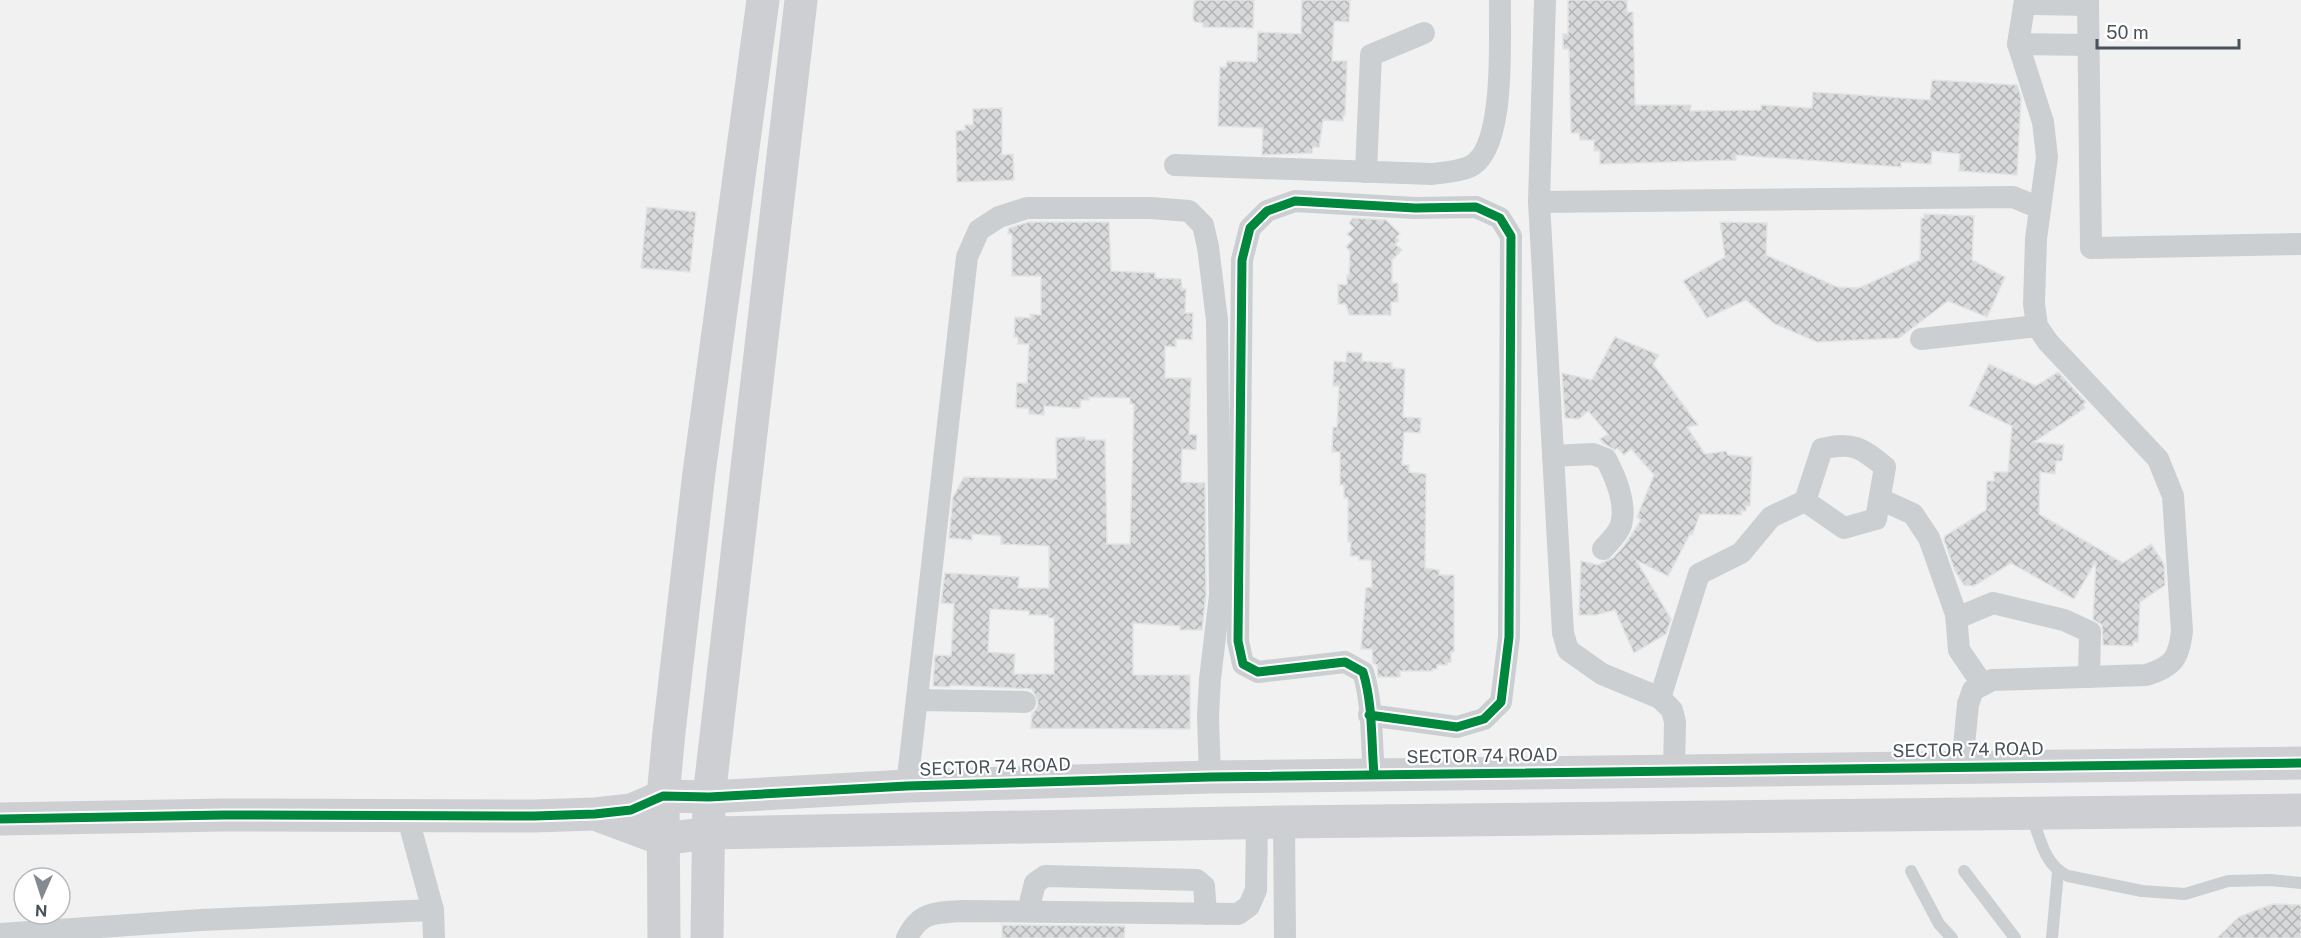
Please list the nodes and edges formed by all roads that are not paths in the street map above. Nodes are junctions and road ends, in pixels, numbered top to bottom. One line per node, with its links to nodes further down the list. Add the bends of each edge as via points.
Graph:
1 (764, 0): 34 (street, via 699,473)
2 (801, 0): 35 (street)
3 (1500, 0): 11 (street, via 1498,114 1488,150 1470,167 1432,174)
4 (1545, 0): 12 (street)
5 (2025, 2): 6 (street); 8 (street)
6 (2088, 3): 9 (street)
7 (1424, 33): 11 (street, via 1371,55)
8 (2018, 44): 9 (street); 13 (street, via 2043,122 2047,157)
9 (2088, 45): 14 (street, via 2091,248)
10 (1175, 165): 11 (street)
11 (1366, 172)
12 (1539, 202): 13 (street, via 2013,197); 17 (street)
13 (2040, 208): 15 (street, via 2034,304)
14 (2301, 244)
15 (2037, 326): 16 (street); 22 (street, via 2158,459 2173,496 2182,631 2179,653 2163,670 2146,675)
16 (1921, 339)
17 (1553, 456): 20 (street, via 1593,454 1606,459 1619,491 1622,512 1620,527); 24 (street, via 1563,633 1568,650 1602,674)
18 (1880, 499): 19 (street, via 1876,519 1844,528); 19 (street, via 1885,467 1863,449 1839,444 1822,449); 21 (street, via 1913,514 1929,538)
19 (1805, 501): 24 (street, via 1771,517 1741,553 1699,574)
20 (1604, 549)
21 (1957, 618): 22 (street, via 1993,603 2064,620 2090,632); 23 (street, via 1959,650)
22 (2089, 677): 23 (street, via 1992,680)
23 (1983, 685): 29 (street, via 1973,690 1968,704)
24 (1660, 698): 30 (street, via 1672,710 1675,722)
25 (917, 700): 26 (street); 32 (street, via 967,257 979,230 1027,208 1188,211 1203,225 1217,320 1220,595 1208,716); 33 (street)
26 (1025, 702)
27 (1369, 715): 27 (street, via 1363,672 1346,662 1258,672 1243,664 1238,641 1242,260 1250,228 1267,211 1295,201 1415,208 1476,207 1500,218 1511,236 1509,637 1501,702 1485,719 1457,728); 31 (street)
28 (2301, 763): 29 (street, SECTOR 74 ROAD)
29 (1962, 767): 30 (street, SECTOR 74 ROAD)
30 (1674, 770): 31 (street, SECTOR 74 ROAD)
31 (1374, 774): 32 (street, SECTOR 74 ROAD)
32 (1210, 777): 33 (street, SECTOR 74 ROAD)
33 (907, 786): 35 (street, SECTOR 74 ROAD)
34 (663, 796): 35 (street, SECTOR 74 ROAD); 38 (street, via 631,810); 43 (street)
35 (709, 797): 42 (street)
36 (2301, 810): 37 (street)
37 (2030, 813): 41 (street); 46 (lane, via 2049,863)
38 (595, 814): 39 (street); 43 (street)
39 (407, 815): 40 (street); 50 (street)
40 (0, 819)
41 (1270, 822): 42 (street); 48 (street); 49 (street)
42 (710, 834): 43 (street); 57 (street)
43 (662, 839): 56 (street)
44 (1911, 871): 60 (lane, via 1939,924)
45 (1964, 871): 61 (lane)
46 (2058, 872): 47 (lane, via 2142,891 2185,894 2228,881); 62 (lane)
47 (2301, 883)
48 (1256, 890): 49 (street); 52 (street, via 1249,906 1238,914)
49 (1285, 890): 59 (street)
50 (433, 910): 53 (street); 55 (street)
51 (1028, 911): 52 (street); 52 (street, via 1035,883 1045,876 1197,880 1204,886); 58 (street, via 928,914 913,926)
52 (1206, 914)
53 (201, 929): 54 (street)
54 (0, 934)
55 (434, 938)
56 (664, 938)
57 (707, 938)
58 (907, 938)
59 (1285, 938)
60 (1952, 938)
61 (2015, 938)
62 (2052, 938)

